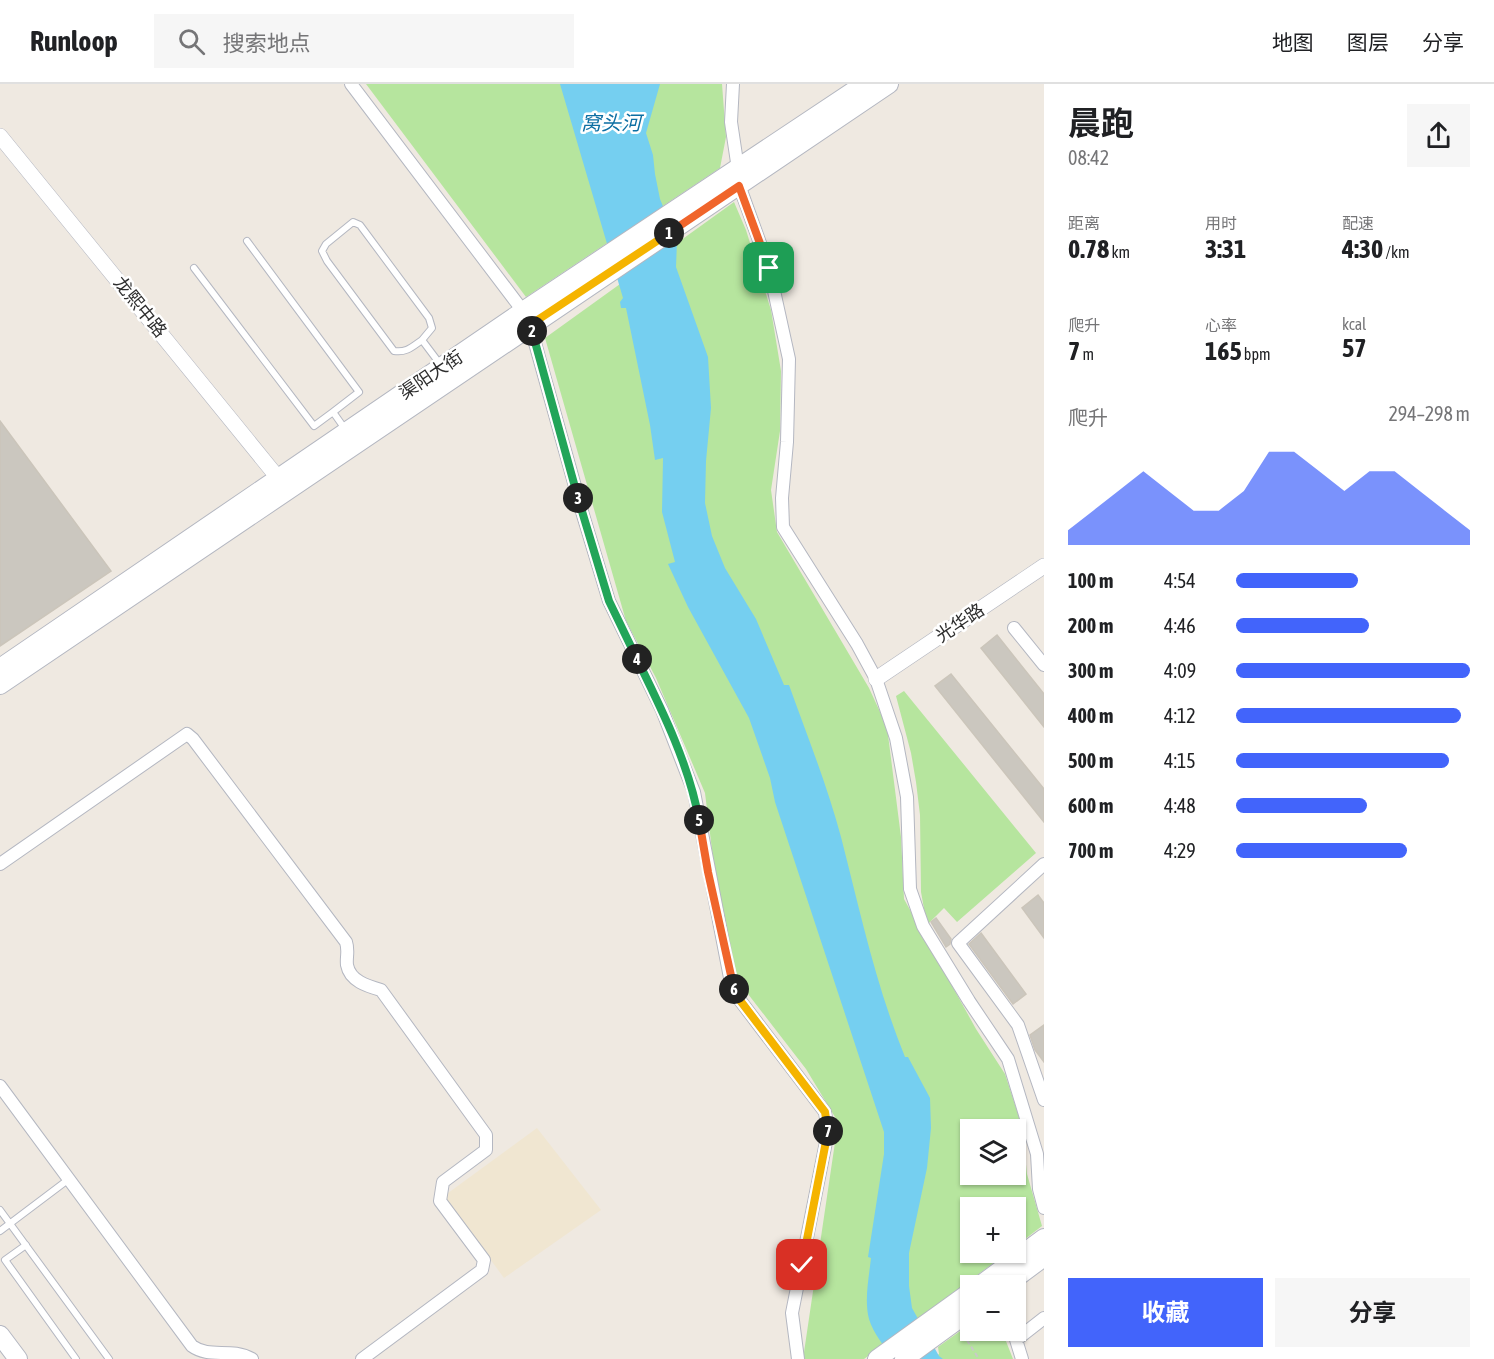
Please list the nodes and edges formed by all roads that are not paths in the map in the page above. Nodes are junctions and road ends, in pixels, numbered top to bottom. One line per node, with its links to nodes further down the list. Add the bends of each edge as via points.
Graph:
1 (351, 84): 9 (street)
2 (733, 84): 6 (street, via 731,122)
3 (864, 84): 6 (main road, 渠阳大街)
4 (889, 84): 6 (main road)
5 (0, 136): 14 (street, 龙熙中路)
6 (739, 177): 9 (main road, 渠阳大街); 19 (street, via 769,268 789,359 783,527)
7 (247, 241): 12 (lane, via 359,392)
8 (194, 268): 12 (lane, via 314,426)
9 (526, 318): 11 (main road, 渠阳大街); 20 (main road, 渠阳大街); 48 (street, via 609,601 662,710 694,792 731,983 825,1112 828,1132 792,1313)
10 (422, 340): 10 (lane, via 432,328 429,318 360,225 353,222 326,244 322,251 327,261 394,351 407,350); 11 (lane)
11 (442, 367): 13 (main road, 渠阳大街)
12 (333, 412): 13 (lane)
13 (347, 432): 14 (main road, 渠阳大街)
14 (279, 479): 18 (main road, 渠阳大街)
15 (1044, 566): 19 (street, 光华路)
16 (1014, 628): 17 (street)
17 (1044, 665)
18 (0, 669)
19 (876, 679): 26 (street, via 896,738 907,797 910,889 923,926 1008,1059 1037,1154)
20 (0, 685)
21 (0, 864): 47 (street, via 187,734 346,942 352,975 381,990 486,1135 486,1150 443,1182 440,1201 484,1260 482,1270)
22 (1044, 864): 24 (street, via 958,944 1018,1025)
23 (0, 1086): 25 (street)
24 (1044, 1100)
25 (69, 1179): 28 (lane); 46 (street, via 192,1346 201,1354 239,1353)
26 (1044, 1208)
27 (0, 1210): 28 (lane)
28 (9, 1224): 29 (lane); 31 (lane)
29 (0, 1231)
30 (1044, 1238): 33 (main road)
31 (26, 1245): 44 (lane, via 5,1260); 45 (lane)
32 (1044, 1257): 34 (main road)
33 (995, 1275)
34 (1020, 1275)
35 (960, 1302): 38 (main road)
36 (960, 1318): 38 (main road)
37 (1044, 1318): 39 (street)
38 (932, 1329): 42 (main road); 49 (main road)
39 (1026, 1329)
40 (0, 1335): 43 (main road)
41 (1017, 1341): 50 (street)
42 (879, 1358)
43 (18, 1359)
44 (76, 1359)
45 (109, 1359)
46 (252, 1359)
47 (362, 1359)
48 (798, 1359)
49 (904, 1359)
50 (1022, 1359)

